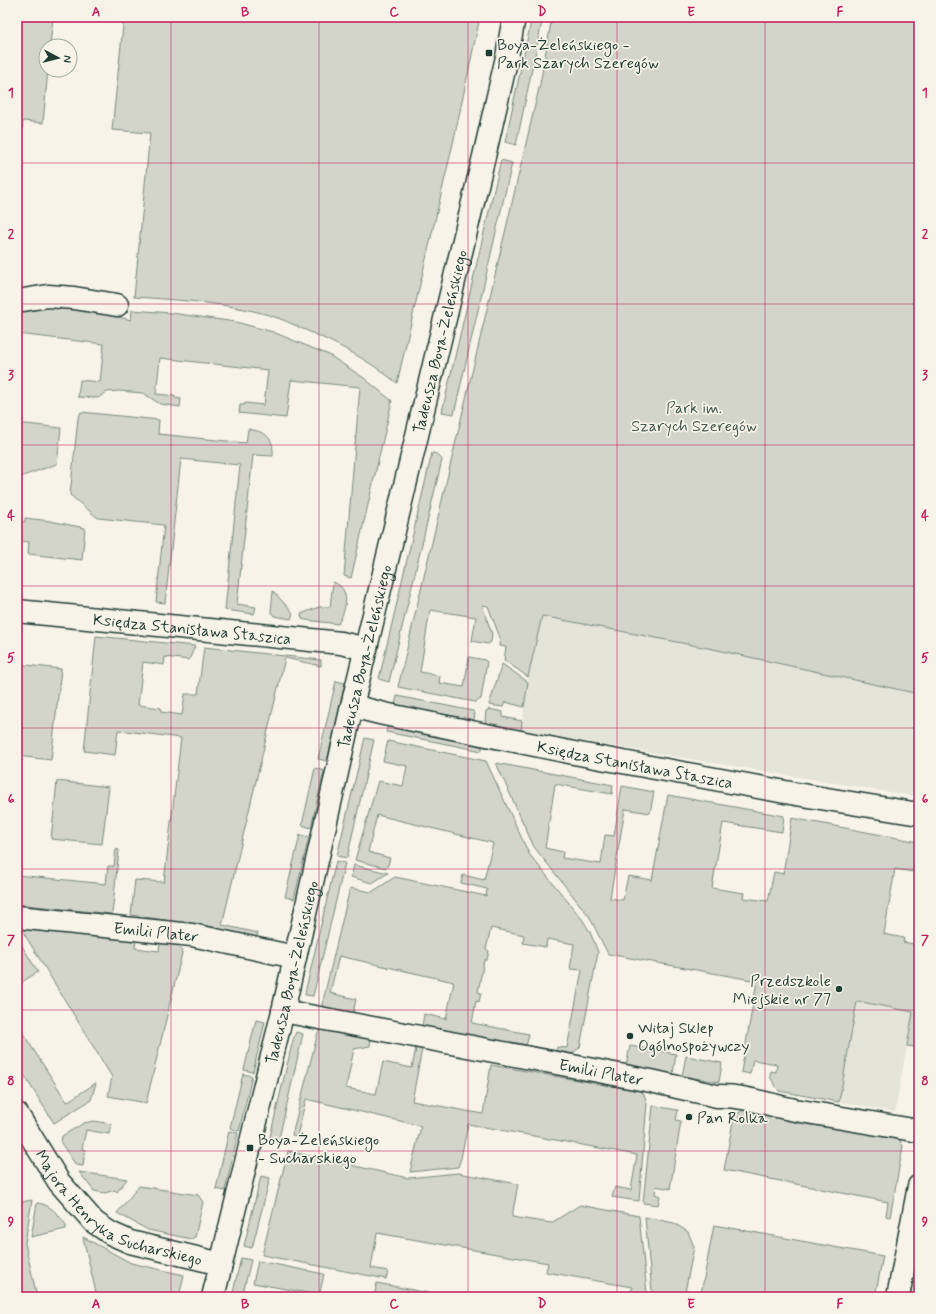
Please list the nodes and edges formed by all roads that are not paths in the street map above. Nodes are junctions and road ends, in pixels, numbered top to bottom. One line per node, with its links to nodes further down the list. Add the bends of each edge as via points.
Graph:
1 (514, 17): 5 (street, Tadeusza Boya-Żeleńskiego, via 486,148)
2 (17, 301): 3 (street, via 48,296)
3 (118, 305)
4 (17, 611): 5 (street, Księdza Stanisława Staszica, via 333,642)
5 (366, 649): 6 (street, Tadeusza Boya-Żeleńskiego)
6 (352, 706): 7 (street, Księdza Stanisława Staszica, via 574,753); 9 (street, Tadeusza Boya-Żeleńskiego)
7 (919, 814)
8 (17, 917): 9 (street, Emilii Plater, via 192,935)
9 (295, 957): 10 (street, Tadeusza Boya-Żeleńskiego)
10 (283, 1011): 12 (street, Emilii Plater, via 652,1081 717,1096 738,1097 794,1110); 15 (street, Tadeusza Boya-Żeleńskiego)
11 (17, 1114): 13 (street, Majora Henryka Sucharskiego)
12 (919, 1131)
13 (24, 1139): 15 (street, Majora Henryka Sucharskiego, via 94,1222 110,1233 135,1244)
14 (919, 1186): 17 (street)
15 (221, 1264): 16 (street, Tadeusza Boya-Żeleńskiego)
16 (213, 1297)
17 (898, 1297)

